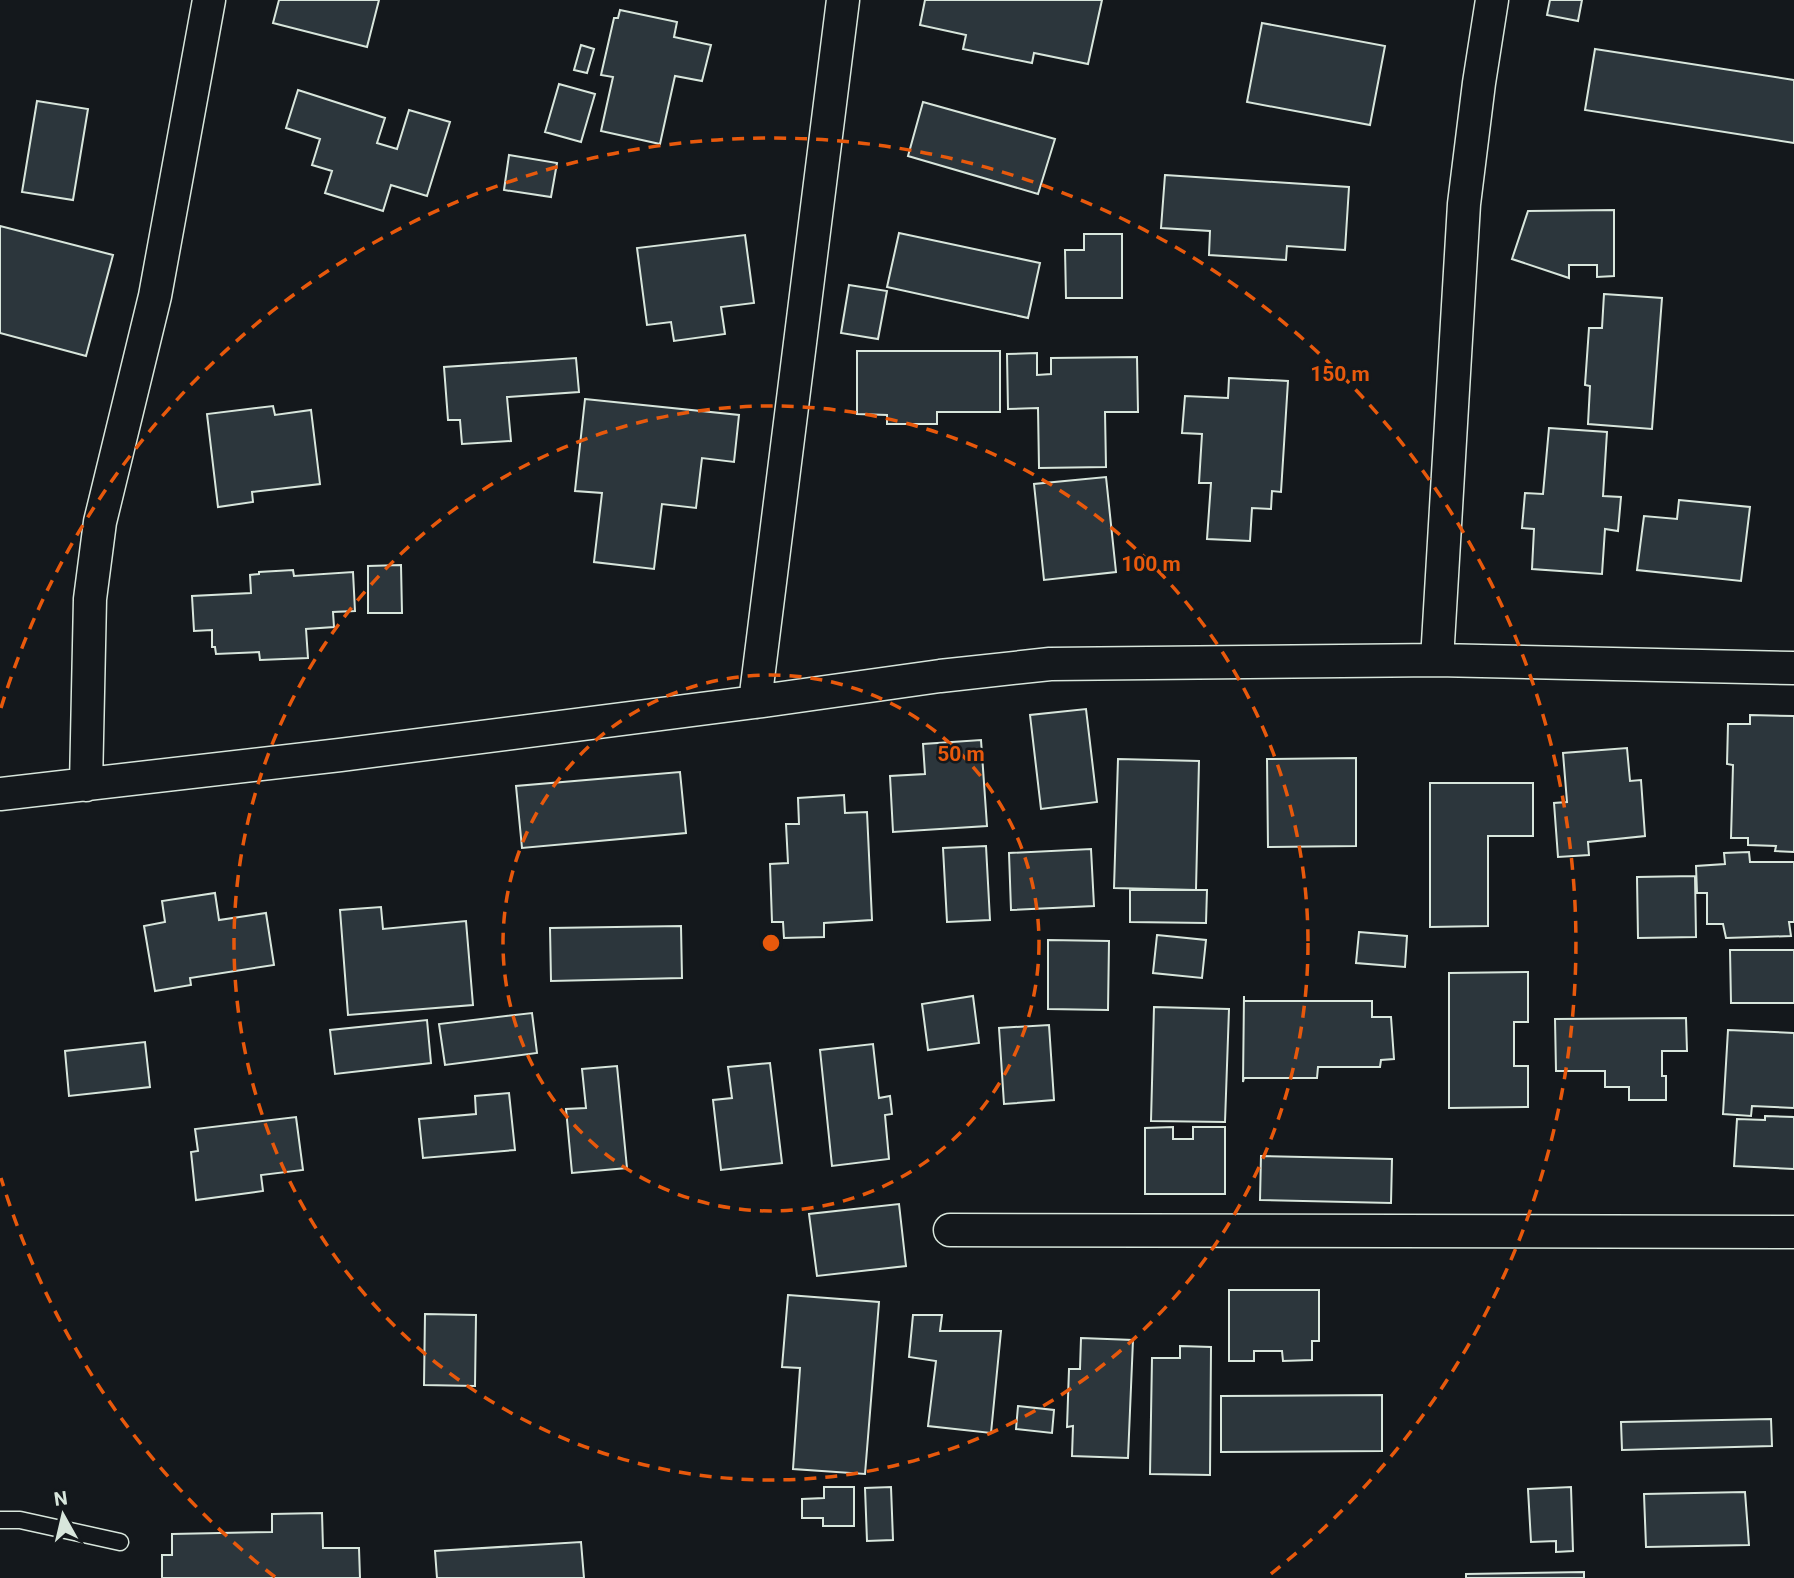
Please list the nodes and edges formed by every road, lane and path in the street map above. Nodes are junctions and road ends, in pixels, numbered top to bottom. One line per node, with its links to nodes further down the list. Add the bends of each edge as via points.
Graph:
1 (209, 0): 7 (street, via 155,296 100,522 90,600)
2 (843, 0): 6 (street)
3 (1492, 0): 4 (street, via 1464,204)
4 (1437, 660): 5 (street); 6 (street, via 1050,664)
5 (1794, 668)
6 (755, 702): 7 (street)
7 (86, 785): 8 (street)
8 (0, 794)
9 (950, 1230): 10 (street)
10 (1794, 1232)
11 (0, 1520): 12 (lane, via 20,1520)
12 (120, 1542)

